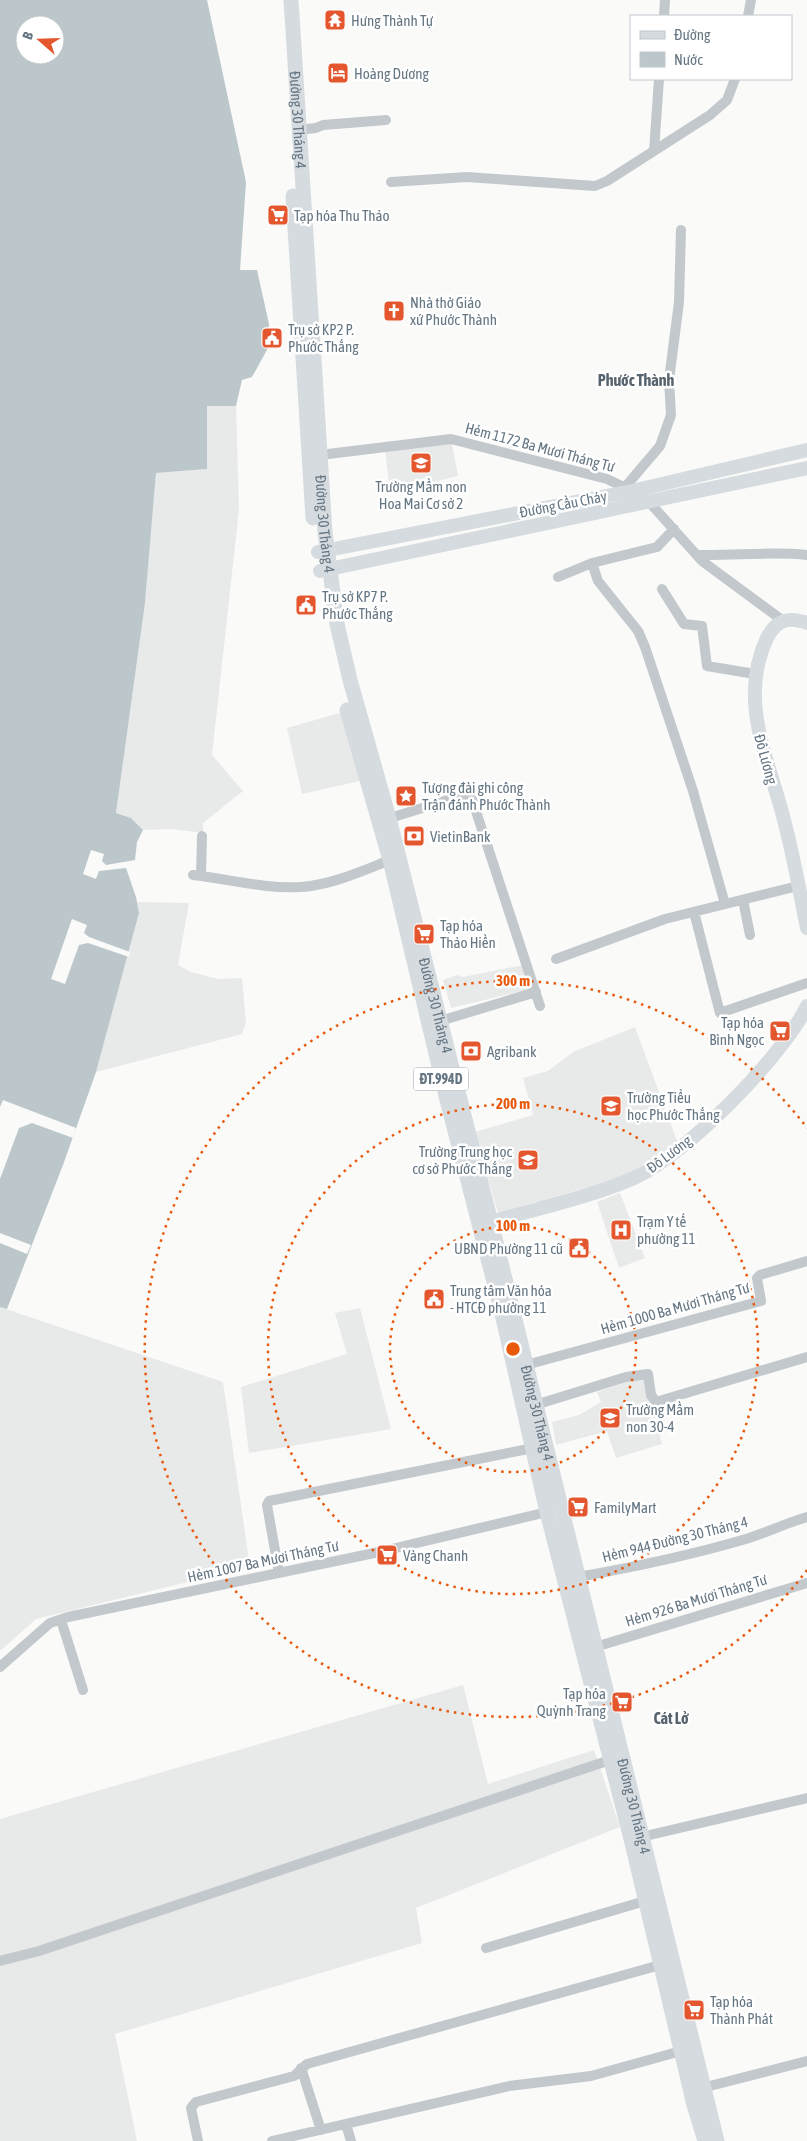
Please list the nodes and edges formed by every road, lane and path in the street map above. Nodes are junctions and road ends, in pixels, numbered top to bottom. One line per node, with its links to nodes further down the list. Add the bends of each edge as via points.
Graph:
1 (282, 0): 14 (main road, Đường 30 Tháng 4 / ĐT.994D)
2 (291, 0): 10 (main road, Đường 30 Tháng 4 / ĐT.994D)
3 (665, 0): 5 (street)
4 (751, 0): 6 (street)
5 (664, 15)
6 (748, 15)
7 (659, 80): 11 (street)
8 (735, 80): 11 (street, via 727,100 718,108)
9 (386, 120): 10 (street, via 323,124)
10 (299, 130): 14 (main road, Đường 30 Tháng 4 / ĐT.994D)
11 (654, 151): 12 (street, via 595,186 467,177)
12 (391, 182)
13 (681, 230): 20 (street, via 679,302 669,380 671,415 660,446)
14 (303, 261): 16 (main road, Đường 30 Tháng 4 / ĐT.994D); 21 (main road, Đường 30 Tháng 4 / ĐT.994D)
15 (807, 450): 18 (main road, Đường Cầu Cháy)
16 (320, 455): 20 (street, Hẻm 1172 Ba Mươi Tháng Tư, via 451,439 608,479); 21 (main road, Đường 30 Tháng 4 / ĐT.994D)
17 (807, 468): 19 (main road, Đường Cầu Cháy)
18 (727, 469): 19 (main road); 20 (main road, Đường Cầu Cháy)
19 (731, 485): 22 (main road, Đường Cầu Cháy)
20 (629, 488): 24 (main road, Đường Cầu Cháy)
21 (317, 496): 24 (main road, Đường 30 Tháng 4 / ĐT.994D)
22 (650, 503): 23 (street); 28 (main road, Đường Cầu Cháy)
23 (674, 529): 25 (street); 27 (street, via 657,546)
24 (322, 551): 28 (main road, Đường 30 Tháng 4 / ĐT.994D)
25 (697, 555): 26 (street, via 781,552); 31 (street)
26 (807, 555)
27 (592, 563): 29 (street); 39 (street, via 598,581 638,630 645,646 693,791)
28 (325, 570): 34 (main road, Đường 30 Tháng 4 / ĐT.994D, via 327,622)
29 (558, 577)
30 (662, 589): 33 (street, via 684,624 702,626 707,666)
31 (782, 620): 32 (main road); 33 (main road, Đô Lương, via 770,631)
32 (807, 623)
33 (755, 674): 37 (main road, Đô Lương, via 755,713 760,740 785,822)
34 (384, 820): 36 (main road, Đường 30 Tháng 4 / ĐT.994D); 46 (street, via 470,793)
35 (202, 836): 36 (street, via 197,875 247,884 302,887)
36 (394, 859): 45 (main road, Đường 30 Tháng 4 / ĐT.994D)
37 (798, 886): 38 (street); 41 (main road, Đô Lương)
38 (743, 900): 39 (street); 42 (street)
39 (725, 904): 40 (street)
40 (694, 912): 43 (street, via 665,919); 44 (street, via 720,1013)
41 (807, 928)
42 (750, 935)
43 (556, 959)
44 (807, 983)
45 (427, 992): 49 (main road, Đường 30 Tháng 4 / ĐT.994D); 50 (main road, Đường 30 Tháng 4 / ĐT.994D)
46 (536, 992): 47 (street); 49 (street)
47 (540, 1006)
48 (806, 1011): 50 (main road, Đô Lương, via 785,1040 711,1122 649,1171 601,1191)
49 (440, 1021): 50 (main road, Đường 30 Tháng 4 / ĐT.994D)
50 (486, 1223): 53 (main road, Đường 30 Tháng 4 / ĐT.994D); 55 (main road, Đường 30 Tháng 4 / ĐT.994D)
51 (807, 1261): 53 (street, Hẻm 1000 Ba Mươi Tháng Tư, via 760,1275 757,1278 761,1301)
52 (807, 1358): 54 (street, via 656,1402 651,1395 648,1374 626,1377)
53 (526, 1365): 54 (main road, Đường 30 Tháng 4 / ĐT.994D)
54 (535, 1405): 59 (main road, Đường 30 Tháng 4 / ĐT.994D)
55 (533, 1448): 56 (main road, Đường 30 Tháng 4 / ĐT.994D); 58 (street, via 269,1501 267,1505)
56 (547, 1512): 58 (street, Hẻm 1007 Ba Mươi Tháng Tư); 65 (main road, Đường 30 Tháng 4 / ĐT.994D)
57 (807, 1517): 59 (street, Hẻm 944 Đường 30 Tháng 4, via 704,1550)
58 (279, 1573): 61 (street, Hẻm 1007 Ba Mươi Tháng Tư)
59 (578, 1577): 62 (main road, Đường 30 Tháng 4 / ĐT.994D)
60 (807, 1583): 62 (street, Hẻm 926 Ba Mươi Tháng Tư)
61 (61, 1620): 63 (street, Hẻm 1007 Ba Mươi Tháng Tư, via 50,1623); 64 (street)
62 (594, 1646): 65 (main road, Đường 30 Tháng 4 / ĐT.994D)
63 (0, 1667)
64 (83, 1690)
65 (616, 1758): 67 (main road, Đường 30 Tháng 4 / ĐT.994D); 70 (street, via 39,1952)
66 (807, 1798): 67 (street)
67 (637, 1838): 68 (main road, Đường 30 Tháng 4 / ĐT.994D); 72 (main road, Đường 30 Tháng 4 / ĐT.994D)
68 (645, 1902): 69 (street); 71 (main road, Đường 30 Tháng 4 / ĐT.994D)
69 (486, 1948)
70 (0, 1961)
71 (660, 1965): 72 (main road, Đường 30 Tháng 4 / ĐT.994D); 74 (street)
72 (687, 2049): 75 (main road, Đường 30 Tháng 4 / ĐT.994D); 76 (street, via 591,2076 509,2086); 81 (main road, Đường 30 Tháng 4 / ĐT.994D)
73 (807, 2061): 75 (street)
74 (301, 2068): 77 (street); 78 (street, via 294,2076 196,2102 191,2108)
75 (702, 2088): 82 (main road, Đường 30 Tháng 4 / ĐT.994D)
76 (346, 2124): 77 (street); 80 (street)
77 (321, 2130): 79 (street)
78 (198, 2141)
79 (272, 2141)
80 (351, 2141)
81 (704, 2141)
82 (717, 2141)

